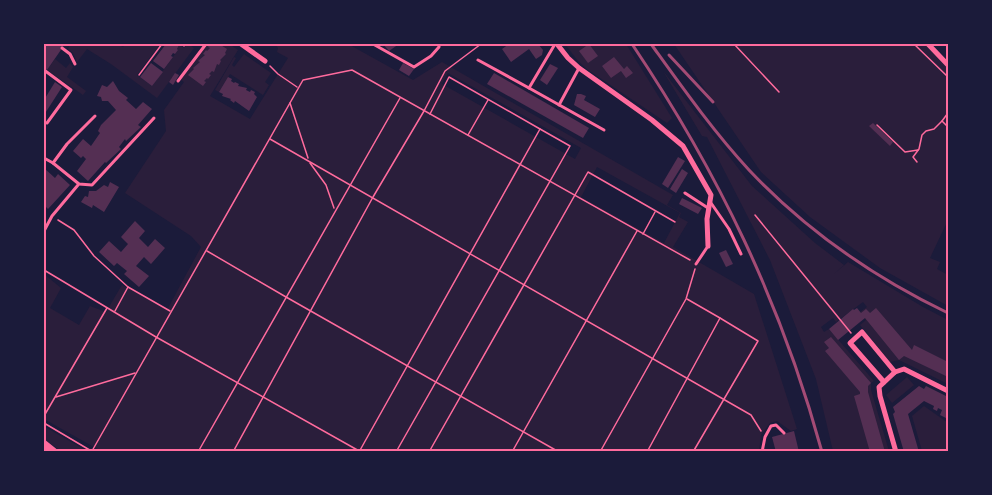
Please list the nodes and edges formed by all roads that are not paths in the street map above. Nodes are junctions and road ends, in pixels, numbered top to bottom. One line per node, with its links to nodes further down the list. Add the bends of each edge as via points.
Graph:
1 (206, 44): 14 (lane)
2 (242, 44): 9 (street)
3 (373, 44): 4 (lane, via 414,67 431,56)
4 (439, 44)
5 (556, 44): 12 (street); 15 (lane)
6 (928, 44): 11 (street)
7 (62, 48): 10 (lane)
8 (478, 60): 15 (lane)
9 (265, 62)
10 (75, 64)
11 (948, 65)
12 (579, 68): 16 (lane); 25 (street, via 676,138 711,195)
13 (44, 70): 19 (lane, via 71,90)
14 (178, 81)
15 (529, 88): 16 (lane)
16 (559, 105): 20 (lane)
17 (95, 116): 22 (lane)
18 (154, 118): 23 (lane, via 92,185)
19 (47, 123)
20 (604, 130)
21 (44, 158): 22 (lane)
22 (53, 163): 23 (lane)
23 (79, 184): 26 (lane)
24 (685, 193): 25 (lane)
25 (710, 206): 27 (street); 28 (lane, via 729,229)
26 (44, 231)
27 (708, 246): 29 (lane)
28 (741, 254)
29 (696, 264)
30 (895, 372): 31 (street); 31 (street, via 862,332 850,343); 32 (street, via 904,369)
31 (884, 382): 37 (street, via 879,391)
32 (948, 391)
33 (784, 433): 36 (lane, via 776,425 771,426)
34 (44, 444): 35 (main road)
35 (54, 452)
36 (762, 452)
37 (896, 452)

